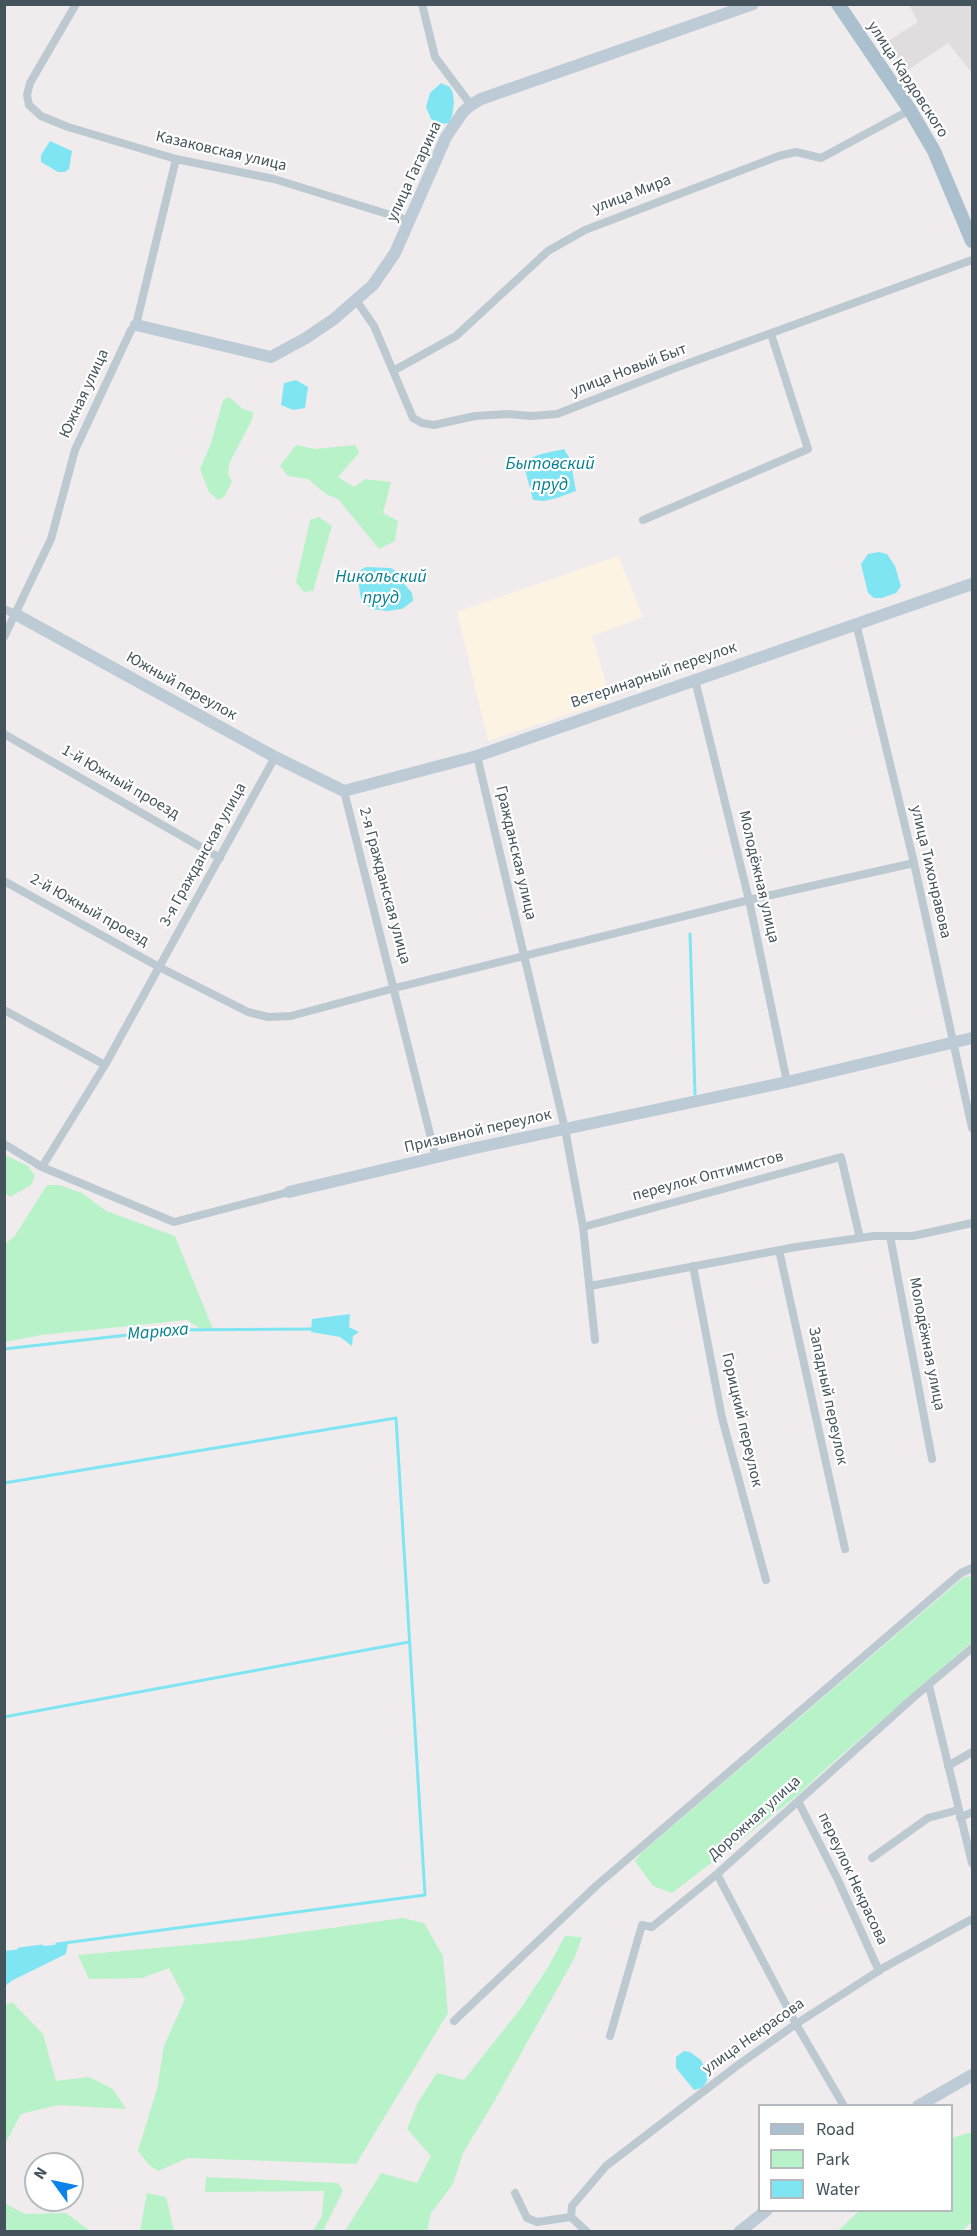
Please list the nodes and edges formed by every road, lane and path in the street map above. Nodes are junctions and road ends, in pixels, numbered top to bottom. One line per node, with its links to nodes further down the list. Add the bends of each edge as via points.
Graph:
1 (76, 4): 7 (street, Казаковская улица, via 30,83 29,105 41,116 68,127)
2 (422, 4): 5 (street, via 435,57)
3 (753, 4): 5 (street, улица Гагарина)
4 (838, 4): 6 (main road, улица Кардовского)
5 (471, 105): 8 (street, улица Гагарина, via 446,137)
6 (910, 110): 9 (main road, улица Кардовского, via 934,151); 14 (street, улица Мира, via 821,158 796,152 779,156 585,230 548,251 456,336)
7 (176, 159): 8 (street, Казаковская улица, via 274,179); 12 (street, Южная улица)
8 (410, 221): 11 (street, улица Гагарина, via 373,285)
9 (972, 241)
10 (972, 260): 13 (street, улица Новый Быт)
11 (356, 300): 12 (street, улица Гагарина, via 306,338 271,357); 14 (street, улица Новый Быт, via 374,326)
12 (136, 325): 18 (street, Южная улица, via 130,330 75,450 51,539)
13 (771, 334): 14 (street, улица Новый Быт, via 556,414 508,414 422,423 413,418); 15 (street, via 808,449)
14 (393, 371)
15 (643, 520)
16 (972, 584): 19 (street, Ветеринарный переулок)
17 (4, 609): 18 (street, Южный переулок)
18 (17, 615): 20 (street, Южная улица); 24 (street, Южный переулок)
19 (856, 623): 21 (street, Ветеринарный переулок); 27 (street, улица Тихонравова)
20 (4, 637)
21 (695, 680): 23 (street, Ветеринарный переулок); 29 (street, Молодёжная улица)
22 (4, 734): 26 (street, 1-й Южный проезд)
23 (477, 756): 25 (street, Ветеринарный переулок); 30 (street, Гражданская улица)
24 (275, 757): 25 (street, Южный переулок); 26 (street, 3-я Гражданская улица)
25 (344, 791): 32 (street, 2-я Гражданская улица)
26 (220, 858): 31 (street, 3-я Гражданская улица)
27 (914, 863): 29 (street); 35 (street, улица Тихонравова)
28 (4, 881): 31 (street, 2-й Южный проезд)
29 (749, 900): 30 (street); 37 (street, Молодёжная улица)
30 (524, 957): 32 (street); 39 (street, Гражданская улица)
31 (159, 967): 32 (street, 2-я Гражданская улица, via 248,1012 268,1017 291,1016); 36 (street, 3-я Гражданская улица)
32 (395, 988): 41 (street, 2-я Гражданская улица)
33 (4, 1010): 36 (street)
34 (972, 1038): 35 (street, Призывной переулок)
35 (953, 1043): 37 (street, Призывной переулок); 38 (street, улица Тихонравова)
36 (105, 1065): 42 (street, 3-я Гражданская улица)
37 (787, 1082): 39 (street, Призывной переулок)
38 (972, 1128)
39 (565, 1129): 41 (street, Призывной переулок); 45 (street, Гражданская улица)
40 (4, 1144): 42 (street, Призывной переулок)
41 (436, 1158): 43 (street, Призывной переулок)
42 (42, 1167): 43 (street, Призывной переулок, via 174,1222)
43 (289, 1192)
44 (972, 1223): 46 (street, via 913,1236)
45 (583, 1227): 47 (street, переулок Оптимистов, via 841,1156); 50 (street, Гражданская улица)
46 (890, 1236): 47 (street); 52 (street, Молодёжная улица)
47 (860, 1238): 48 (street)
48 (779, 1250): 49 (street); 53 (street, Западный переулок)
49 (693, 1266): 50 (street); 55 (street, Горицкий переулок, via 722,1419)
50 (590, 1286): 51 (street, Гражданская улица)
51 (595, 1340)
52 (932, 1459)
53 (845, 1549)
54 (972, 1568): 68 (street, via 961,1573 596,1886)
55 (766, 1580)
56 (972, 1648): 57 (street, Дорожная улица)
57 (929, 1686): 59 (street); 60 (street, Дорожная улица)
58 (972, 1752): 59 (street)
59 (948, 1766): 62 (street)
60 (798, 1801): 65 (street, Дорожная улица); 67 (street, переулок Некрасова)
61 (972, 1812): 62 (street)
62 (959, 1814): 63 (street, via 928,1818); 64 (street)
63 (872, 1858)
64 (972, 1863)
65 (717, 1874): 69 (street); 70 (street, Дорожная улица, via 652,1927 642,1924)
66 (972, 1919): 67 (street, улица Некрасова)
67 (879, 1971): 69 (street, улица Некрасова)
68 (454, 2021)
69 (796, 2024): 72 (street); 76 (street, улица Некрасова, via 606,2166 572,2206)
70 (610, 2036)
71 (972, 2075): 73 (street)
72 (843, 2104)
73 (921, 2104)
74 (514, 2193): 76 (street, via 527,2218 537,2222)
75 (766, 2212): 78 (street)
76 (571, 2217): 77 (street)
77 (587, 2232)
78 (739, 2232)

